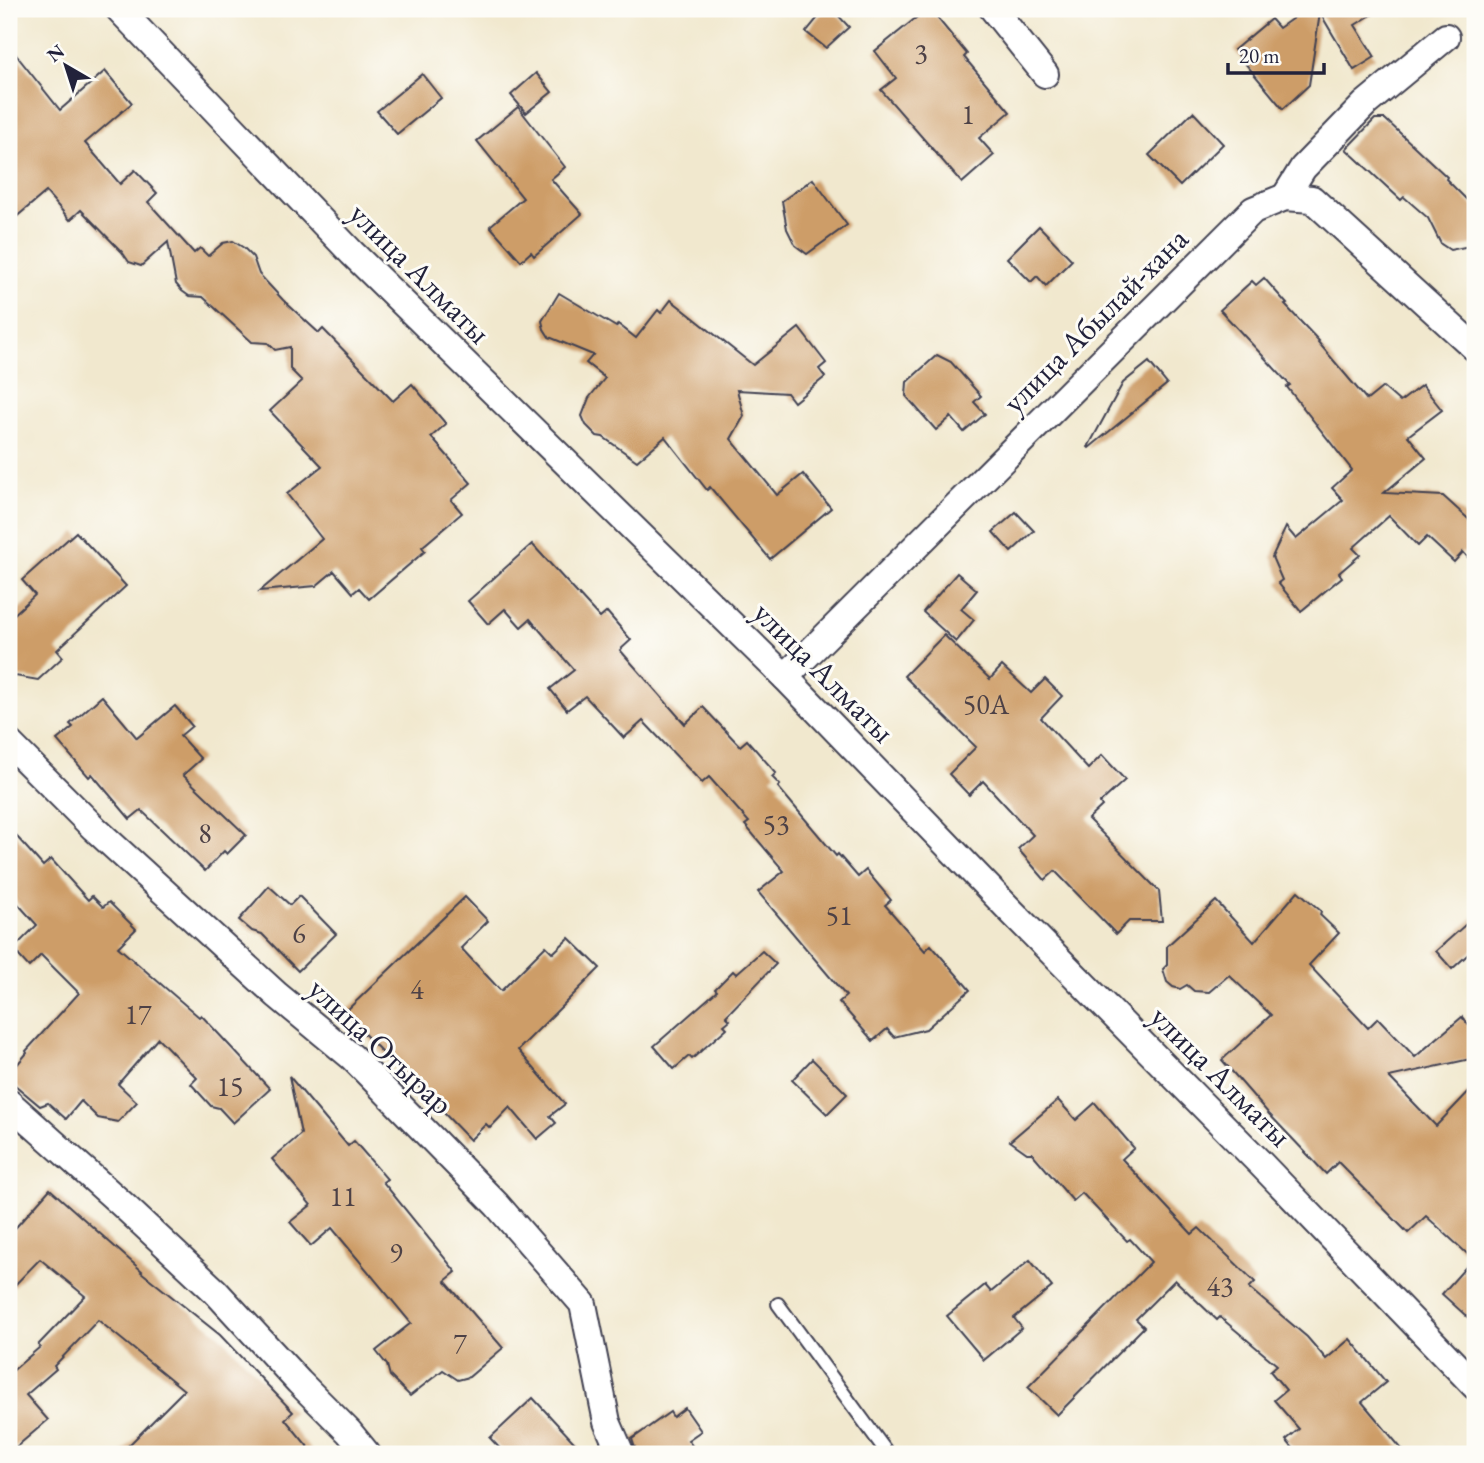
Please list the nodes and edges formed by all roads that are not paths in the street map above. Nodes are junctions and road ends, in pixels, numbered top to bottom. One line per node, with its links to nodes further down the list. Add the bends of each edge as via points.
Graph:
1 (119, 9): 7 (street, улица Алматы, via 352,253)
2 (993, 9): 4 (street)
3 (1446, 37): 5 (street, via 1364,104 1303,168)
4 (1045, 74)
5 (1285, 197): 6 (street, via 1312,199); 7 (street, улица Абылай-хана, via 1253,210)
6 (1475, 348)
7 (785, 677): 11 (street, улица Алматы)
8 (9, 743): 13 (street, улица Отырар, via 93,828 352,1057 497,1205 583,1304 607,1422)
9 (9, 1103): 12 (street, via 215,1291)
10 (778, 1304): 14 (lane)
11 (1475, 1386)
12 (367, 1454)
13 (621, 1454)
14 (888, 1454)

